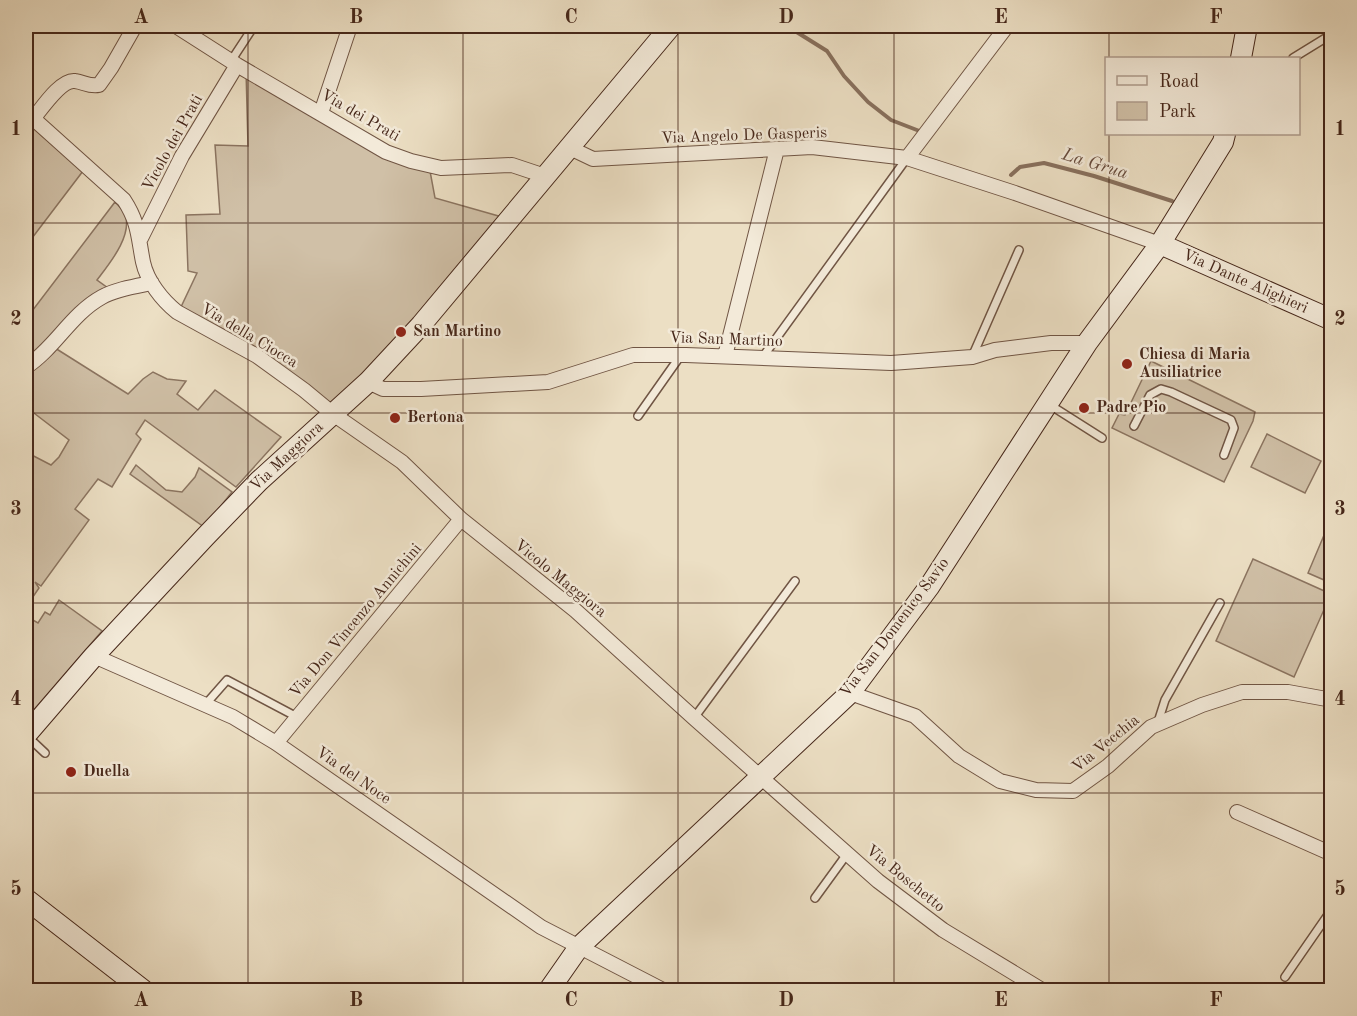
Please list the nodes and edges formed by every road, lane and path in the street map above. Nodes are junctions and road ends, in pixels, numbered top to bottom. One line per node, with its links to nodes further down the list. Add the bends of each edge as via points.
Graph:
1 (135, 26): 13 (street, via 99,85 75,81 63,84)
2 (176, 26): 11 (street, Via dei Prati)
3 (254, 26): 11 (lane)
4 (350, 26): 12 (street)
5 (671, 26): 15 (street, Via Maggiora)
6 (1007, 26): 17 (street)
7 (1247, 26): 9 (street)
8 (1332, 34): 10 (lane)
9 (1241, 57)
10 (1295, 57)
11 (234, 63): 12 (street, Via dei Prati); 19 (street, Vicolo dei Prati)
12 (321, 113): 18 (street, Via dei Prati, via 386,152 411,161 441,168 512,165)
13 (29, 115): 19 (street, Via della Ciocca, via 124,200)
14 (1225, 135): 20 (street, Via San Domenico Savio)
15 (570, 148): 16 (street, Via Angelo De Gasperis, via 593,159); 18 (street, Via Maggiora)
16 (777, 149): 17 (street, Via Angelo De Gasperis, via 812,147); 26 (street)
17 (908, 158): 20 (street, Via Angelo De Gasperis); 28 (lane)
18 (545, 176): 30 (street, Via Maggiora, via 421,325)
19 (141, 238): 22 (street, Via della Ciocca, via 144,264)
20 (1160, 244): 23 (street, Via Dante Alighieri); 24 (street, Via San Domenico Savio)
21 (1019, 250): 27 (lane)
22 (152, 283): 29 (street, via 103,296); 32 (street, Via della Ciocca, via 177,312 257,356)
23 (1332, 320)
24 (1087, 343): 27 (street, Via San Martino, via 1051,343); 31 (street, Via San Domenico Savio)
25 (681, 355): 26 (street, Via San Martino); 30 (street, Via San Martino, via 633,355 548,382 383,389); 33 (lane)
26 (724, 356): 28 (street, Via San Martino)
27 (972, 357): 28 (street, Via San Martino, via 891,363)
28 (762, 358)
29 (26, 367)
30 (368, 382): 32 (street, Via Maggiora)
31 (1048, 404): 35 (lane); 41 (street, Via San Domenico Savio, via 929,587)
32 (333, 414): 37 (street, Vicolo Maggiora, via 402,462); 40 (street, Via Maggiora, via 252,489)
33 (638, 416)
34 (1134, 426): 36 (lane, via 1150,395 1161,389 1231,420 1234,428)
35 (1102, 438)
36 (1224, 455)
37 (461, 519): 44 (street, Via Don Vincenzo Annichini); 45 (street, Vicolo Maggiora, via 576,611)
38 (795, 581): 45 (lane)
39 (1220, 603): 46 (lane, via 1166,700)
40 (94, 656): 43 (street, Via del Noce); 47 (street, Via Maggiora)
41 (850, 693): 46 (street, Via Vecchia, via 915,716 959,756 1000,781 1036,790 1073,791); 50 (street, Via San Domenico Savio)
42 (1332, 700): 46 (street, Via Vecchia, via 1288,692 1242,692)
43 (206, 705): 44 (lane, via 227,680); 48 (street, Via del Noce)
44 (297, 717): 48 (street, Via Don Vincenzo Annichini)
45 (693, 718): 50 (street, Vicolo Maggiora)
46 (1157, 725)
47 (26, 735): 49 (lane)
48 (276, 743): 57 (street, Via del Noce, via 541,927)
49 (45, 753)
50 (760, 777): 52 (street, Via Boschetto); 57 (street, Via San Domenico Savio)
51 (1237, 812): 53 (street)
52 (848, 854): 54 (lane); 62 (street, Via Boschetto, via 943,930)
53 (1332, 854)
54 (815, 898)
55 (26, 899): 59 (street)
56 (1332, 909): 58 (lane)
57 (579, 947): 60 (street, Via San Domenico Savio); 61 (street, Via del Noce)
58 (1285, 977)
59 (143, 990)
60 (549, 990)
61 (660, 990)
62 (1042, 990)

